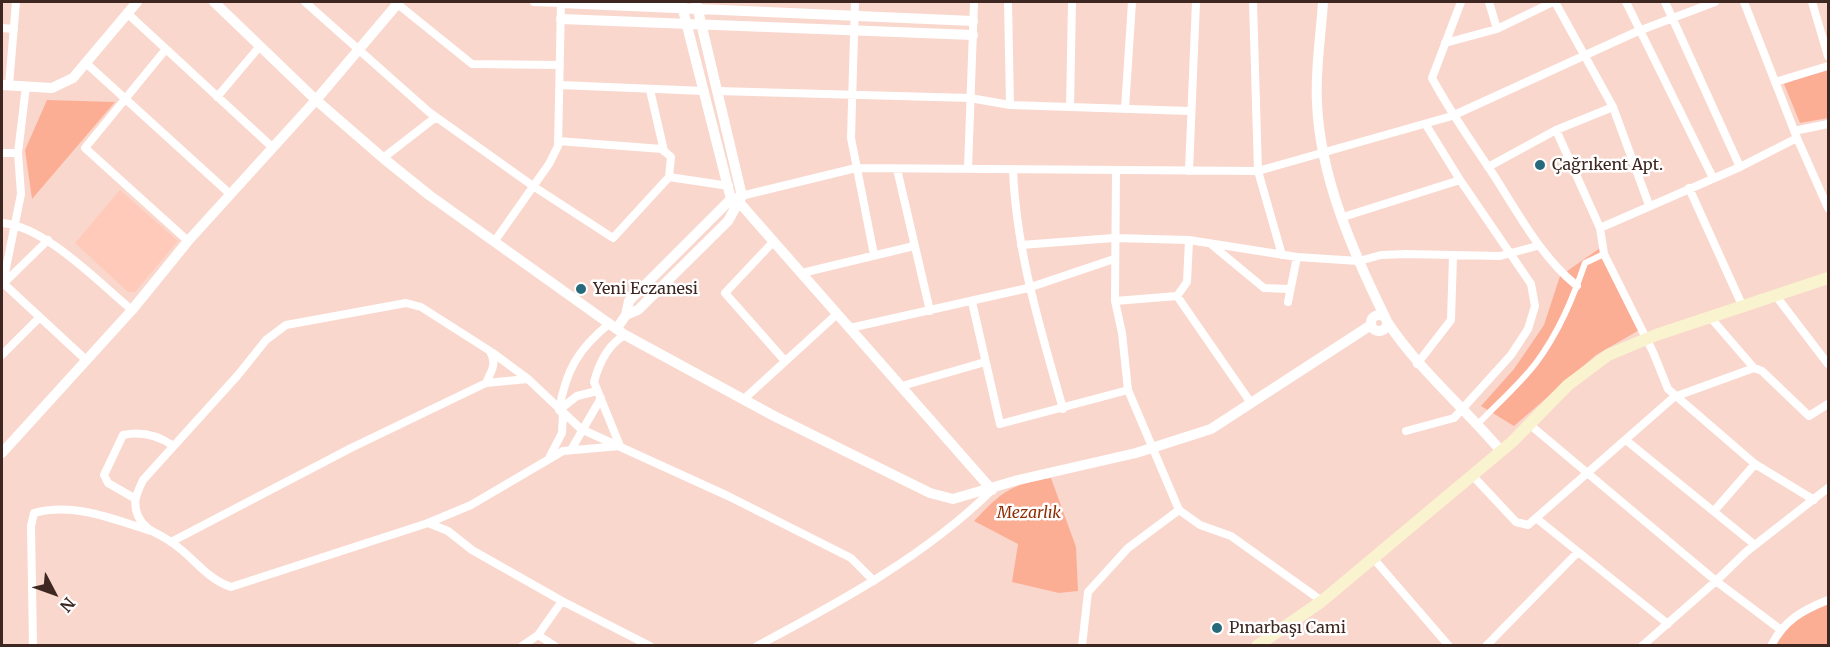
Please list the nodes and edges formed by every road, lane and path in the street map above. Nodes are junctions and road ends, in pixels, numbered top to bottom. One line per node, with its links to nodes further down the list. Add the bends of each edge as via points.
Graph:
1 (16, 2): 35 (street)
2 (135, 2): 27 (street)
3 (214, 2): 41 (street)
4 (305, 2): 42 (street)
5 (397, 2): 42 (street); 47 (street, via 472,64)
6 (534, 2): 7 (street)
7 (547, 2): 24 (street)
8 (855, 2): 28 (street)
9 (974, 2): 31 (street)
10 (1008, 2): 61 (street)
11 (1072, 2): 62 (street)
12 (1132, 2): 64 (street)
13 (1196, 2): 65 (street)
14 (1253, 2): 87 (street)
15 (1323, 2): 75 (street, via 1317,102)
16 (1461, 2): 40 (street)
17 (1489, 2): 36 (street)
18 (1554, 2): 36 (street); 44 (street)
19 (1626, 2): 38 (street)
20 (1665, 2): 29 (street)
21 (1715, 2): 29 (street)
22 (1744, 2): 49 (street)
23 (1812, 2): 45 (street)
24 (561, 3): 25 (street); 30 (street)
25 (682, 6): 26 (street); 32 (street)
26 (697, 6): 28 (street); 33 (street)
27 (127, 13): 43 (street); 46 (street)
28 (855, 15): 31 (street); 37 (street)
29 (1673, 18): 38 (street); 80 (street)
30 (561, 19): 32 (street); 47 (street)
31 (974, 21): 39 (street)
32 (687, 26): 33 (street); 55 (street)
33 (702, 26): 37 (street); 54 (street)
34 (2, 28): 35 (street)
35 (14, 28): 50 (street)
36 (1497, 29): 40 (street)
37 (854, 31): 39 (street); 56 (street)
38 (1641, 32): 44 (street); 89 (street)
39 (973, 34): 59 (street)
40 (1445, 43): 66 (street, via 1432,78)
41 (260, 46): 57 (street); 60 (street)
42 (360, 48): 60 (street); 67 (street)
43 (166, 49): 57 (street); 58 (street)
44 (1585, 56): 63 (street); 66 (street)
45 (1828, 56)
46 (87, 64): 52 (street, via 74,78 52,88); 58 (street)
47 (560, 65): 51 (street)
48 (1828, 66): 49 (street)
49 (1775, 82): 71 (street)
50 (5, 85): 52 (street)
51 (560, 85): 53 (street); 72 (street)
52 (26, 86): 77 (street)
53 (650, 90): 55 (street); 74 (street)
54 (717, 91): 56 (street); 95 (street)
55 (704, 92): 92 (street)
56 (852, 94): 59 (street); 81 (street, via 851,138)
57 (217, 97): 73 (street)
58 (126, 98): 94 (street); 105 (street, via 85,148)
59 (970, 98): 61 (street); 83 (street)
60 (316, 100): 73 (street); 78 (street)
61 (1010, 105): 62 (street)
62 (1070, 107): 64 (street)
63 (1612, 107): 70 (street); 96 (street)
64 (1125, 109): 65 (street)
65 (1190, 111): 86 (street)
66 (1452, 116): 69 (street); 79 (street)
67 (436, 117): 78 (street); 91 (street)
68 (1828, 124): 71 (street)
69 (1426, 125): 75 (street); 90 (street)
70 (1556, 130): 79 (street); 101 (street)
71 (1796, 134): 80 (street); 97 (street)
72 (558, 141): 74 (street); 91 (street, via 549,164)
73 (272, 147): 94 (street)
74 (664, 151): 88 (street, via 670,157)
75 (1323, 152): 87 (street); 98 (street)
76 (2, 153): 77 (street)
77 (18, 153): 100 (street, via 21,194)
78 (382, 158): 107 (street)
79 (1488, 167): 111 (street)
80 (1740, 167): 89 (street)
81 (856, 168): 82 (street); 95 (street); 114 (street)
82 (897, 169): 83 (street); 110 (street)
83 (968, 169): 84 (street)
84 (1013, 170): 85 (street); 108 (street, via 1014,208)
85 (1116, 170): 86 (street); 102 (street)
86 (1189, 171): 87 (street)
87 (1258, 171): 115 (street)
88 (669, 177): 91 (street, via 613,238); 92 (street)
89 (1713, 178): 93 (street)
90 (1460, 180): 98 (street); 112 (street)
91 (533, 186): 107 (street)
92 (729, 186): 95 (street)
93 (1689, 188): 96 (street); 131 (street)
94 (230, 194): 105 (street)
95 (737, 199): 106 (street); 139 (street, via 728,221 638,310 626,315)
96 (1649, 205): 101 (street)
97 (1828, 208)
98 (1343, 217): 119 (street)
99 (2, 224): 100 (street)
100 (15, 224): 103 (street); 122 (street)
101 (1600, 228): 113 (street)
102 (1114, 238): 104 (street); 108 (street); 118 (street)
103 (48, 240): 122 (street); 132 (street)
104 (1189, 240): 109 (street); 126 (street, via 1187,282)
105 (188, 241): 132 (street)
106 (774, 241): 120 (street); 144 (street, via 725,293)
107 (494, 242): 139 (street)
108 (1021, 245): 124 (street)
109 (1211, 245): 115 (street); 125 (street, via 1264,288)
110 (914, 246): 114 (street); 133 (street)
111 (1537, 246): 112 (street); 123 (street)
112 (1511, 253): 116 (street); 160 (street, via 1531,284 1535,306 1528,329 1511,355)
113 (1604, 254): 123 (street, via 1585,263); 140 (street)
114 (874, 255): 120 (street)
115 (1282, 255): 117 (street)
116 (1453, 256): 119 (street, via 1381,255); 146 (street, via 1451,320)
117 (1297, 257): 119 (street); 125 (street)
118 (1114, 259): 124 (street); 128 (street)
119 (1359, 261): 137 (street)
120 (802, 273): 134 (street)
121 (1828, 278): 127 (main road)
122 (2, 284): 136 (street)
123 (1577, 286): 161 (street, via 1540,357)
124 (1028, 288): 129 (street); 158 (street)
125 (1289, 289): 130 (street)
126 (1177, 296): 128 (street); 156 (street)
127 (1776, 296): 131 (main road); 147 (street)
128 (1115, 301): 152 (street)
129 (972, 302): 133 (street); 145 (street)
130 (1288, 302)
131 (1742, 305): 135 (main road)
132 (132, 310): 143 (street)
133 (930, 311): 138 (street)
134 (837, 314): 138 (street); 144 (street)
135 (1710, 316): 140 (main road); 148 (street)
136 (39, 318): 142 (street); 143 (street)
137 (1379, 323): 146 (street); 156 (street)
138 (850, 328): 151 (street)
139 (617, 329): 153 (street, via 594,382); 155 (street); 159 (street, via 598,333 571,368 564,381)
140 (1646, 341): 154 (street); 162 (main road, via 1608,356 1584,373)
141 (490, 351): 149 (street); 150 (street, via 495,360); 166 (street, via 421,307 406,303 286,325 266,340)
142 (2, 355)
143 (86, 359): 171 (street)
144 (785, 361): 155 (street)
145 (985, 362): 151 (street); 158 (street, via 1000,424)
146 (1417, 364): 160 (street)
147 (1828, 364)
148 (1754, 368): 154 (street); 157 (street, via 1809,416)
149 (528, 379): 150 (street); 159 (street)
150 (486, 383): 185 (street)
151 (902, 386): 177 (street)
152 (1128, 390): 158 (street); 168 (street)
153 (599, 394): 159 (street, via 577,396); 163 (street); 167 (street)
154 (1674, 397): 165 (street); 173 (street)
155 (744, 399): 177 (street, via 930,493 953,499)
156 (1251, 403): 168 (street, via 1211,429)
157 (1828, 404)
158 (1063, 409)
159 (559, 410): 163 (street); 172 (street, via 563,414 562,433)
160 (1461, 410): 161 (street); 164 (street, via 1454,418)
161 (1478, 424): 170 (street)
162 (1529, 424): 170 (main road); 174 (street)
163 (580, 429): 167 (street); 169 (street)
164 (1406, 431)
165 (1627, 441): 174 (street); 181 (street)
166 (172, 445): 178 (street, via 143,480); 178 (street, via 137,432 123,435 104,475 108,483)
167 (620, 446): 169 (street); 189 (street, via 728,495 851,558)
168 (1154, 447): 177 (street); 180 (street)
169 (571, 450): 172 (street)
170 (1501, 451): 175 (main road)
171 (2, 453)
172 (548, 459): 183 (street, via 471,505)
173 (1755, 465): 179 (street); 181 (street)
174 (1585, 473): 182 (street); 190 (street)
175 (1472, 475): 182 (street, via 1516,522 1528,525); 188 (main road)
176 (1828, 488): 179 (street)
177 (992, 490): 189 (street, via 946,531)
178 (135, 498): 184 (street, via 139,517)
179 (1814, 500): 186 (street)
180 (1179, 510): 193 (street, via 1200,525 1231,536); 202 (street, via 1128,548 1088,592)
181 (1714, 511): 186 (street)
182 (1536, 518): 187 (street)
183 (428, 523): 185 (street, via 231,586 216,581); 192 (street, via 448,531 472,550)
184 (151, 531): 185 (street); 197 (street, via 98,514 52,508 34,513)
185 (171, 542)
186 (1755, 545): 190 (street)
187 (1578, 552): 194 (street); 205 (street)
188 (1373, 558): 193 (main road); 204 (street)
189 (874, 581): 201 (street)
190 (1716, 581): 194 (street); 195 (street)
191 (1828, 600): 195 (street, via 1798,613)
192 (562, 601): 196 (street); 200 (street)
193 (1322, 601): 203 (main road)
194 (1668, 624): 206 (street)
195 (1781, 630): 207 (street)
196 (538, 635): 198 (street); 199 (street)
197 (33, 645)
198 (522, 645)
199 (555, 645)
200 (650, 645)
201 (757, 645)
202 (1082, 645)
203 (1257, 645)
204 (1449, 645)
205 (1486, 645)
206 (1642, 645)
207 (1771, 645)

